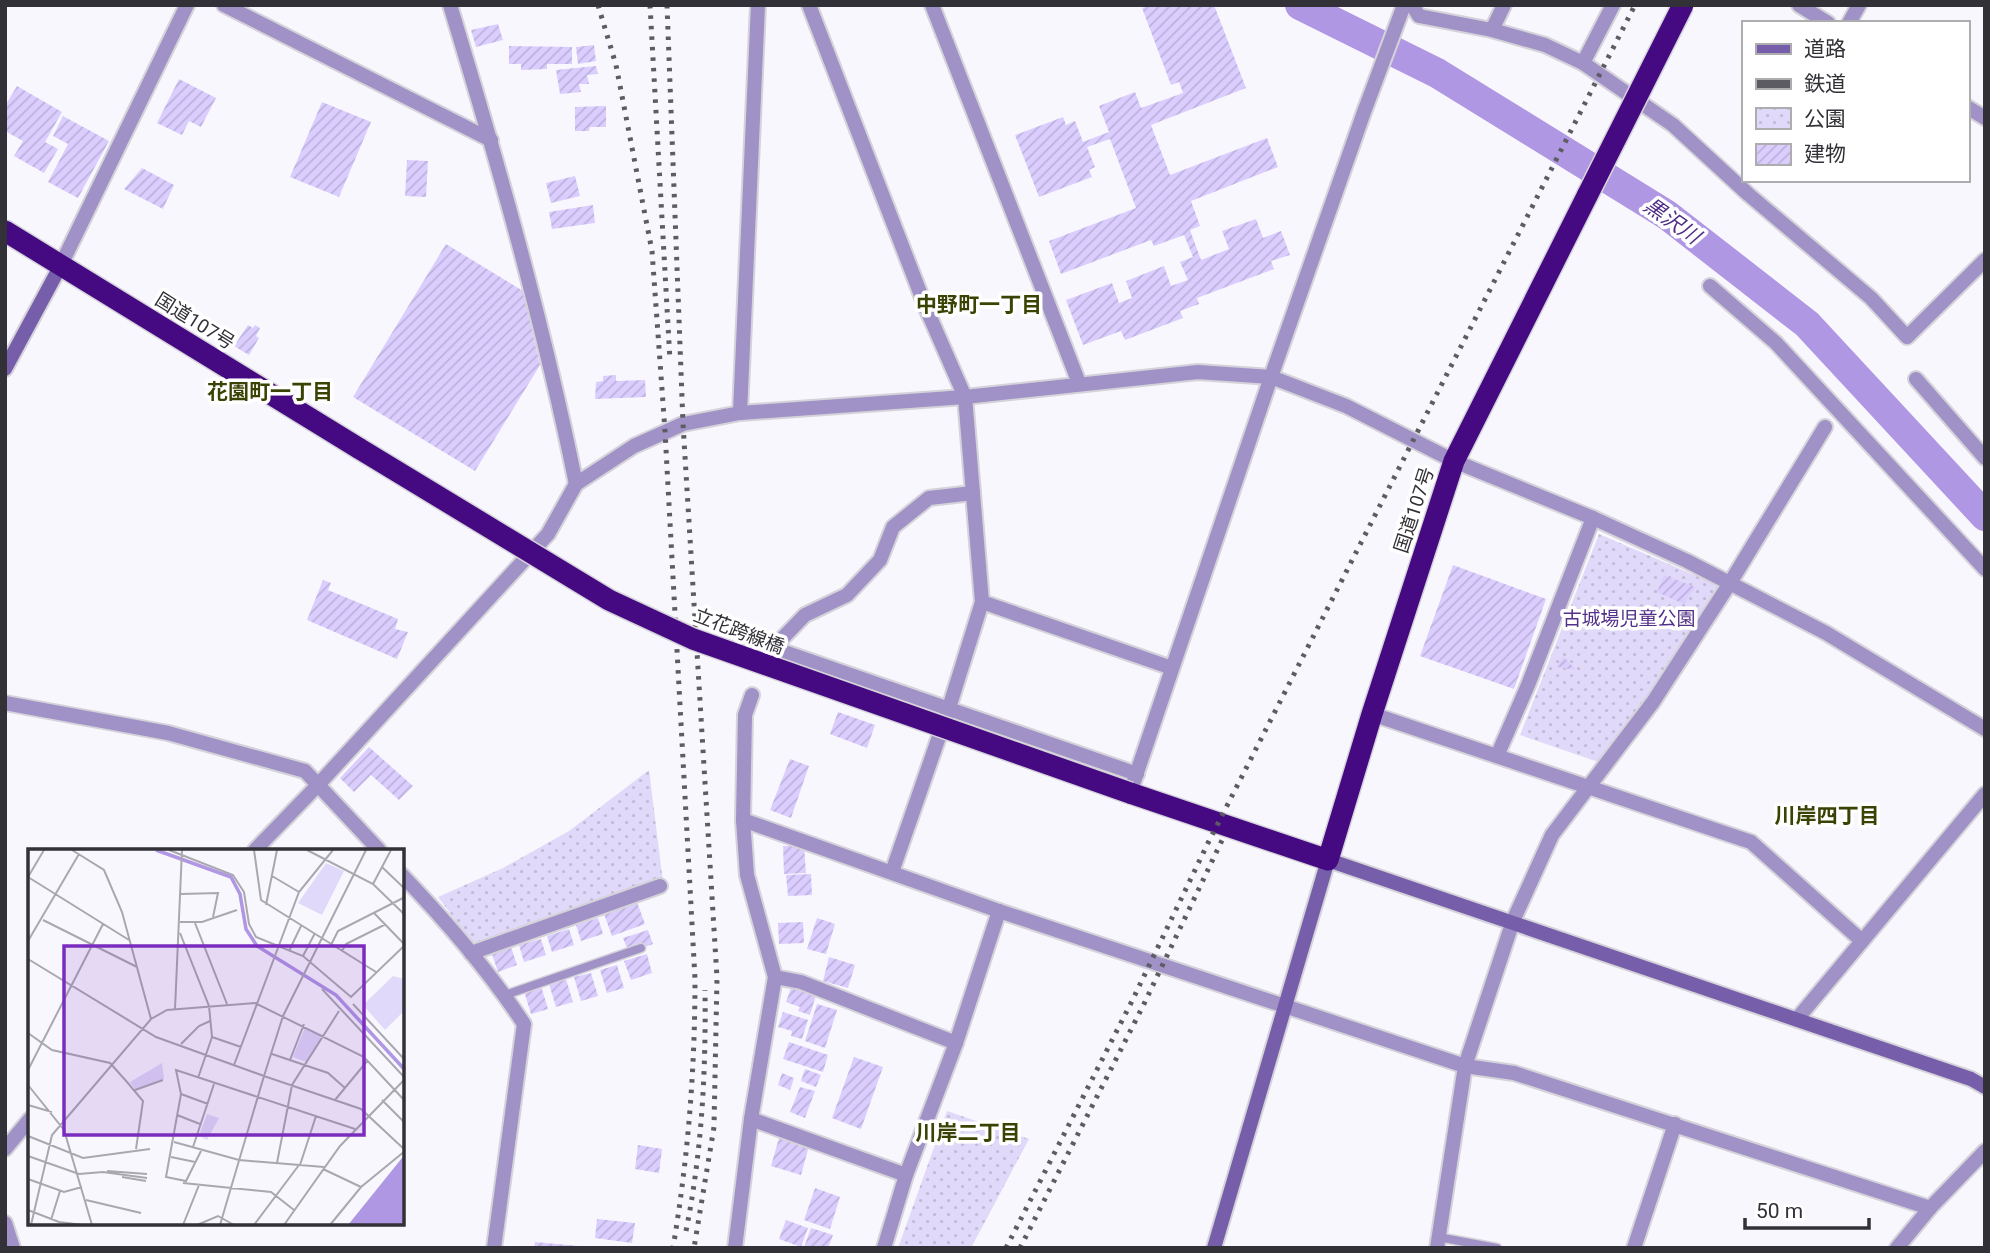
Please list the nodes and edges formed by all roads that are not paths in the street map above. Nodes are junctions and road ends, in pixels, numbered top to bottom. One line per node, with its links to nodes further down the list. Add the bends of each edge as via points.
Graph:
1 (187, 5): 22 (street)
2 (223, 5): 19 (street)
3 (450, 5): 19 (street)
4 (758, 5): 29 (street)
5 (809, 5): 28 (street)
6 (932, 5): 27 (street)
7 (1504, 5): 15 (street)
8 (1613, 5): 16 (street)
9 (1683, 5): 33 (highway, 国道107号, bridge)
10 (1799, 5): 13 (street)
11 (1859, 5): 14 (street)
12 (1406, 8): 15 (street, via 1419,16); 25 (street)
13 (1825, 21)
14 (1850, 21)
15 (1492, 30): 16 (street, via 1545,45)
16 (1583, 63): 21 (street, via 1673,125 1871,298 1907,337)
17 (1969, 108): 18 (street)
18 (1985, 118)
19 (491, 140): 34 (street, via 555,379)
20 (5, 231): 22 (highway, 国道107号)
21 (1985, 260)
22 (61, 265): 24 (street); 31 (highway, 国道107号)
23 (1710, 286): 37 (street, via 1776,343)
24 (5, 369)
25 (1271, 377): 27 (street, via 1198,372); 33 (street, via 1346,406); 40 (street)
26 (1916, 379): 32 (street)
27 (1079, 383): 28 (street)
28 (965, 397): 29 (street); 35 (street)
29 (740, 413): 34 (street, via 665,431)
30 (1825, 427): 38 (street)
31 (360, 449): 47 (highway, 立花跨線橋, bridge, via 609,600 693,639 798,678)
32 (1985, 458)
33 (1454, 461): 36 (street); 44 (highway, 国道107号)
34 (576, 484): 48 (street, via 548,534)
35 (972, 493): 39 (street); 43 (street, via 929,498 893,527 880,560 847,595 805,615 774,648)
36 (1593, 518): 38 (street); 46 (street)
37 (1985, 569)
38 (1730, 583): 45 (street, via 1826,633); 49 (street, via 1653,702)
39 (982, 602): 40 (street); 43 (street)
40 (1172, 668): 47 (street)
41 (752, 695): 51 (street, via 745,715)
42 (5, 703): 48 (street, via 169,733 305,771)
43 (949, 708): 47 (street); 55 (street)
44 (1372, 714): 46 (street); 54 (highway, 国道107号)
45 (1985, 729)
46 (1497, 756): 49 (street)
47 (1133, 783): 54 (highway)
48 (317, 786): 52 (street); 53 (street)
49 (1589, 787): 59 (street, via 1552,835); 60 (street, via 1751,842)
50 (1985, 794): 60 (street)
51 (743, 820): 55 (street); 63 (street, via 747,875)
52 (256, 849)
53 (378, 849)
54 (1328, 860): 59 (street); 65 (street)
55 (892, 872): 58 (street)
56 (404, 878): 62 (street)
57 (660, 886): 62 (street)
58 (999, 911): 65 (street); 67 (street)
59 (1513, 921): 66 (street); 68 (street)
60 (1862, 940): 66 (street)
61 (641, 948): 64 (lane)
62 (471, 953): 64 (street)
63 (775, 977): 67 (street, via 801,982); 70 (street)
64 (505, 995): 80 (street, via 524,1024)
65 (1286, 1007): 68 (street); 83 (street)
66 (1797, 1019): 69 (street)
67 (956, 1043): 75 (street)
68 (1465, 1066): 72 (street, via 1514,1073); 78 (street)
69 (1985, 1087)
70 (751, 1119): 75 (street); 81 (street)
71 (28, 1121): 73 (street)
72 (1675, 1124): 76 (street); 85 (street)
73 (5, 1149)
74 (1985, 1151): 76 (street)
75 (906, 1175): 82 (street)
76 (1930, 1208): 86 (street)
77 (5, 1223): 79 (street)
78 (1437, 1243): 84 (lane)
79 (13, 1248)
80 (494, 1248)
81 (734, 1248)
82 (884, 1248)
83 (1214, 1248)
84 (1497, 1248)
85 (1634, 1248)
86 (1896, 1248)

